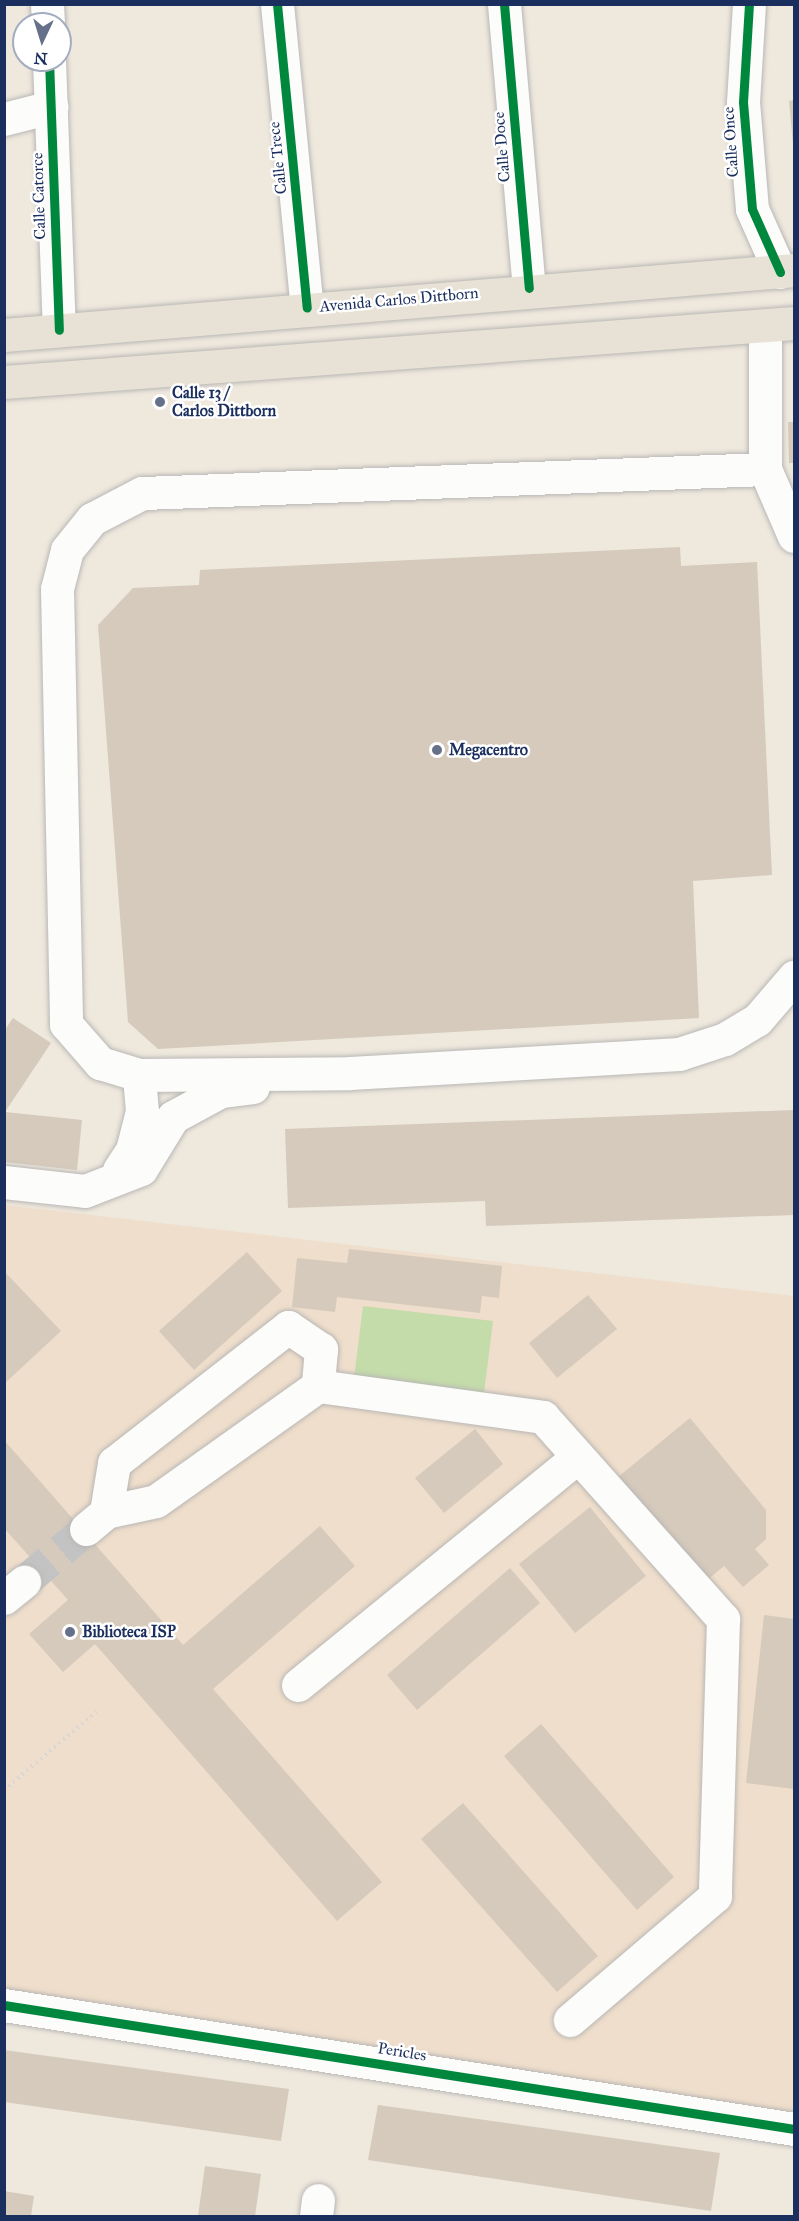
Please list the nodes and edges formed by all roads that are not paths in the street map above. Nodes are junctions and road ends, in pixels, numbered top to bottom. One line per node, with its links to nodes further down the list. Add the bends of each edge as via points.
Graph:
1 (277, 4): 9 (street, Calle Trece)
2 (504, 4): 8 (street, Calle Doce)
3 (748, 4): 7 (street, Calle Once, via 743,112 752,209)
4 (50, 72): 5 (street, Calle Catorce)
5 (51, 107): 6 (street); 11 (street, Calle Catorce)
6 (4, 119)
7 (787, 271): 8 (main road, Avenida Carlos Dittborn)
8 (530, 288): 9 (main road, Avenida Carlos Dittborn)
9 (307, 308): 11 (main road, Avenida Carlos Dittborn)
10 (780, 325): 13 (main road); 14 (street)
11 (59, 330): 12 (main road, Avenida Carlos Dittborn)
12 (4, 335)
13 (4, 382)
14 (765, 469): 15 (street); 18 (street, via 142,493 92,519 67,550 57,589 66,1024 100,1063)
15 (795, 536)
16 (795, 977): 17 (street, via 757,1020 725,1039 679,1054)
17 (350, 1073): 18 (street); 20 (street, via 220,1091 173,1117 141,1168)
18 (139, 1075): 20 (street, via 142,1111 132,1150 117,1172)
19 (4, 1182): 20 (street)
20 (85, 1191)
21 (318, 1386): 21 (street, via 321,1349 288,1327 114,1463 96,1521 156,1501); 22 (street, via 543,1417)
22 (578, 1457): 23 (street); 25 (street, via 723,1619 715,1896)
23 (298, 1685)
24 (4, 2006): 26 (street, Pericles)
25 (570, 2020)
26 (795, 2129)

